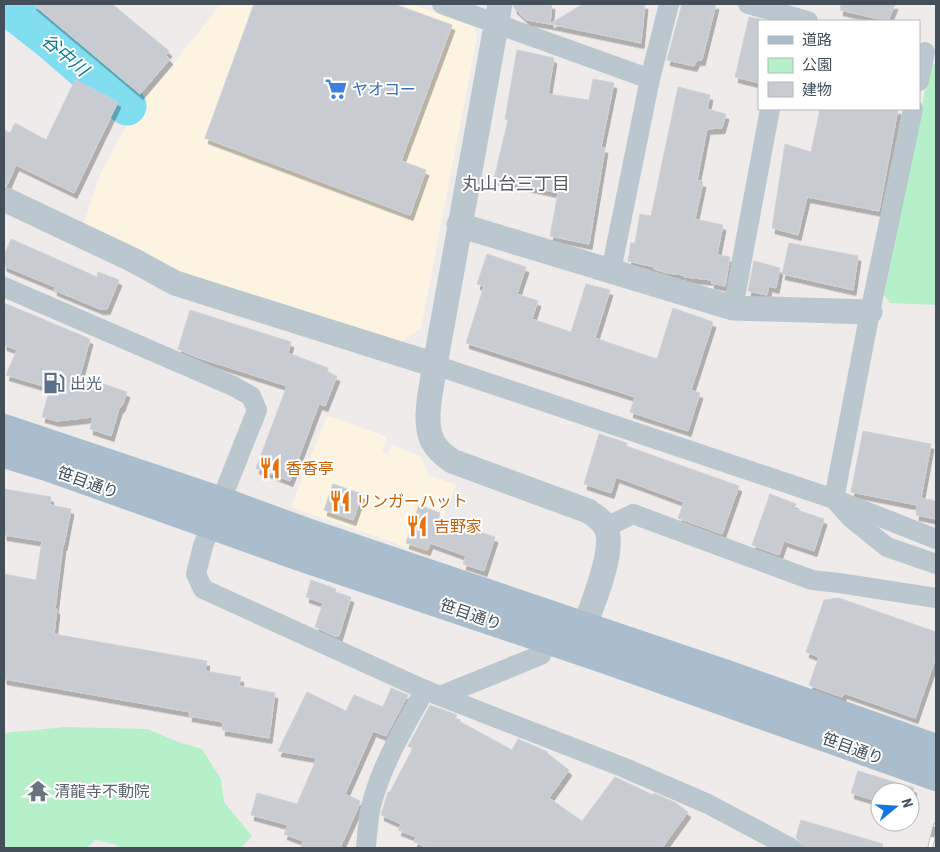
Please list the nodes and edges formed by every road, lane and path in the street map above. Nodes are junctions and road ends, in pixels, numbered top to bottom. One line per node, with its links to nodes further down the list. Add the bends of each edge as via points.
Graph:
1 (442, 4): 4 (street)
2 (669, 4): 8 (street)
3 (748, 4): 5 (street)
4 (499, 13): 8 (street); 12 (street)
5 (787, 19)
6 (927, 52): 7 (street)
7 (920, 77)
8 (650, 78): 13 (street)
9 (770, 110): 15 (street)
10 (913, 110): 16 (street)
11 (4, 200): 17 (street, via 175,283)
12 (459, 225): 13 (street); 17 (street)
13 (611, 271): 15 (street)
14 (4, 287): 21 (street, via 251,396 257,410)
15 (733, 308): 16 (street)
16 (870, 312): 20 (street)
17 (435, 365): 20 (street); 23 (street, via 428,425 432,441 441,452 475,471 588,511)
18 (4, 428): 21 (main road, 笹目通り)
19 (4, 454): 22 (main road, 笹目通り)
20 (834, 499): 24 (street); 25 (street, via 851,518 887,547)
21 (222, 501): 22 (street); 27 (main road, 笹目通り)
22 (211, 526): 28 (main road, 笹目通り); 29 (street, via 196,574 203,589)
23 (606, 527): 26 (street, via 633,514 812,580); 27 (street, via 609,550)
24 (936, 539)
25 (936, 564)
26 (936, 598)
27 (580, 638): 28 (main road, 笹目通り); 30 (main road, 笹目通り, via 730,675); 31 (main road, 笹目通り)
28 (546, 639): 29 (street, via 541,654)
29 (432, 693): 32 (street, via 392,749 371,805); 33 (street, via 625,768 708,804)
30 (930, 746)
31 (926, 774)
32 (366, 848)
33 (791, 848)

